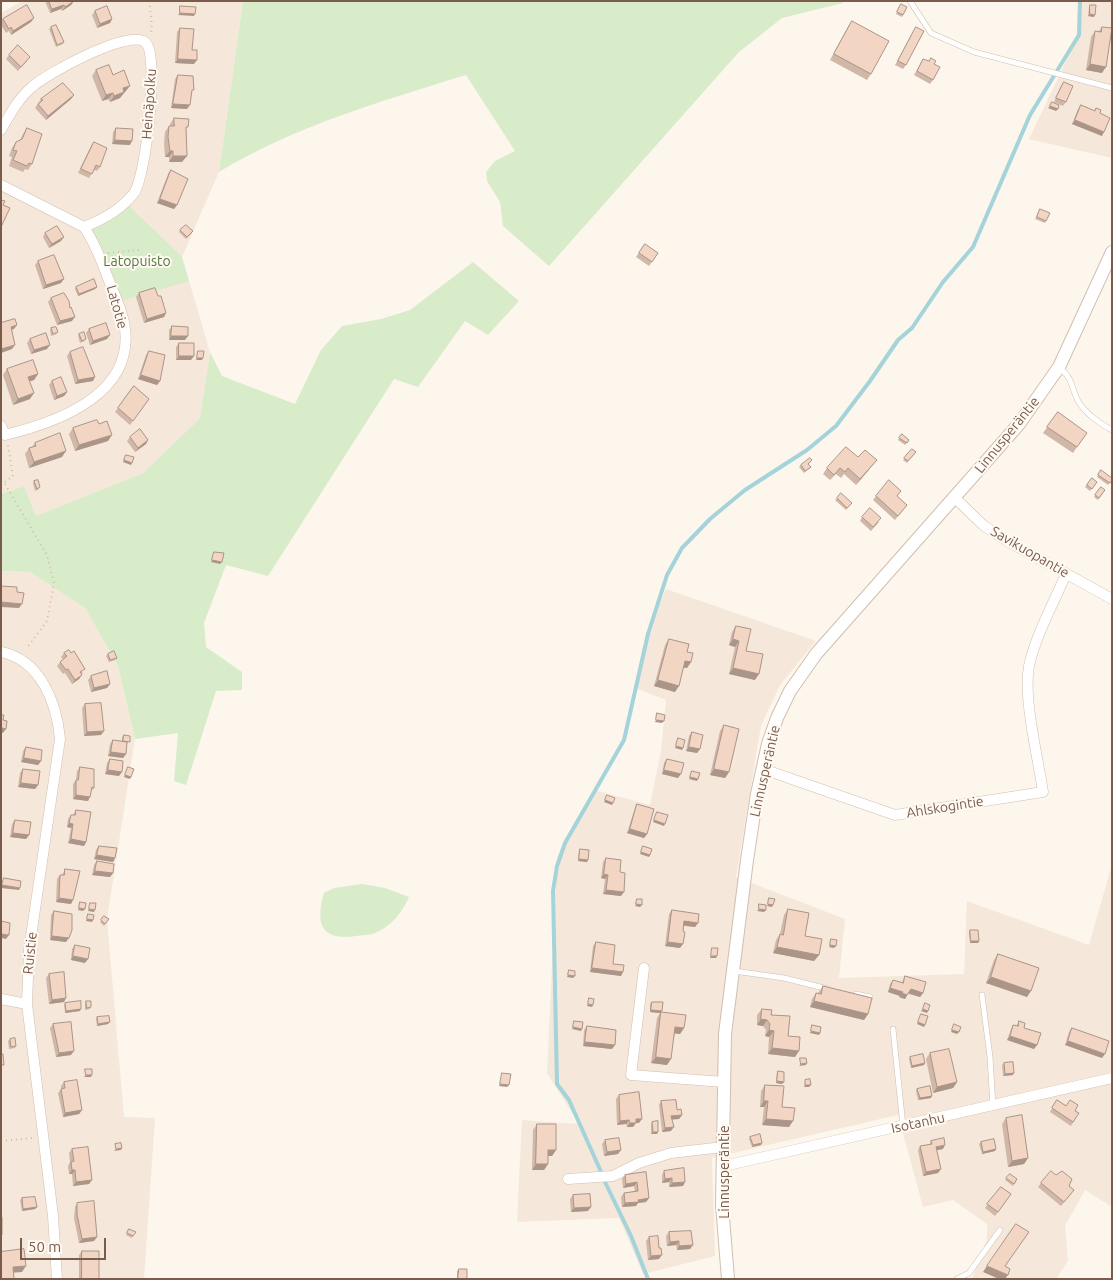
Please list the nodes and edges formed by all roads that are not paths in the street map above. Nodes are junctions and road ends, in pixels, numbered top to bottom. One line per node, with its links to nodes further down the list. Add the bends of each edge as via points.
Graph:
1 (910, 1): 2 (lane, via 932,33 974,52)
2 (1112, 88)
3 (1, 130): 5 (street, Heinäpolku, via 22,96 43,78 121,42 138,39 145,42 150,48 152,61 140,181 119,208)
4 (1, 185): 5 (street)
5 (84, 226): 9 (street, Latotie, via 99,254 124,322 121,364 107,386 89,402 62,418)
6 (1111, 256): 7 (street, Linnusperäntie)
7 (1059, 367): 8 (lane, via 1069,376 1078,401 1091,416); 10 (street, Linnusperäntie, via 1020,424)
8 (1112, 430)
9 (3, 431)
10 (954, 497): 11 (street, Savikuopantie, via 991,531); 14 (street, Linnusperäntie, via 816,654 790,691 777,718)
11 (1066, 574): 12 (street, Savikuopantie); 14 (street, Ahlskogintie, via 1035,647 1027,686 1044,792 895,815)
12 (1112, 599)
13 (1, 652): 22 (street, Ruistie, via 18,659 49,692 60,739 29,950)
14 (763, 769): 16 (street, Linnusperäntie)
15 (644, 968): 25 (street, via 631,1075)
16 (733, 971): 17 (lane, via 784,978); 25 (street, Linnusperäntie, via 725,1034)
17 (836, 991)
18 (853, 994): 20 (lane)
19 (982, 996): 26 (lane)
20 (870, 997)
21 (1, 999): 22 (street)
22 (27, 1004): 32 (street, Ruistie)
23 (893, 1029): 27 (lane)
24 (1112, 1078): 26 (street, Isotanhu)
25 (724, 1082): 28 (street, Linnusperäntie)
26 (993, 1106): 27 (street, Isotanhu)
27 (903, 1126): 29 (street, Isotanhu)
28 (723, 1147): 29 (street, Linnusperäntie); 30 (street, via 671,1153 639,1163 613,1176)
29 (724, 1166): 33 (street, Linnusperäntie, via 722,1205)
30 (568, 1179)
31 (1000, 1230): 34 (lane, via 969,1273)
32 (58, 1279)
33 (728, 1279)
34 (957, 1279)

